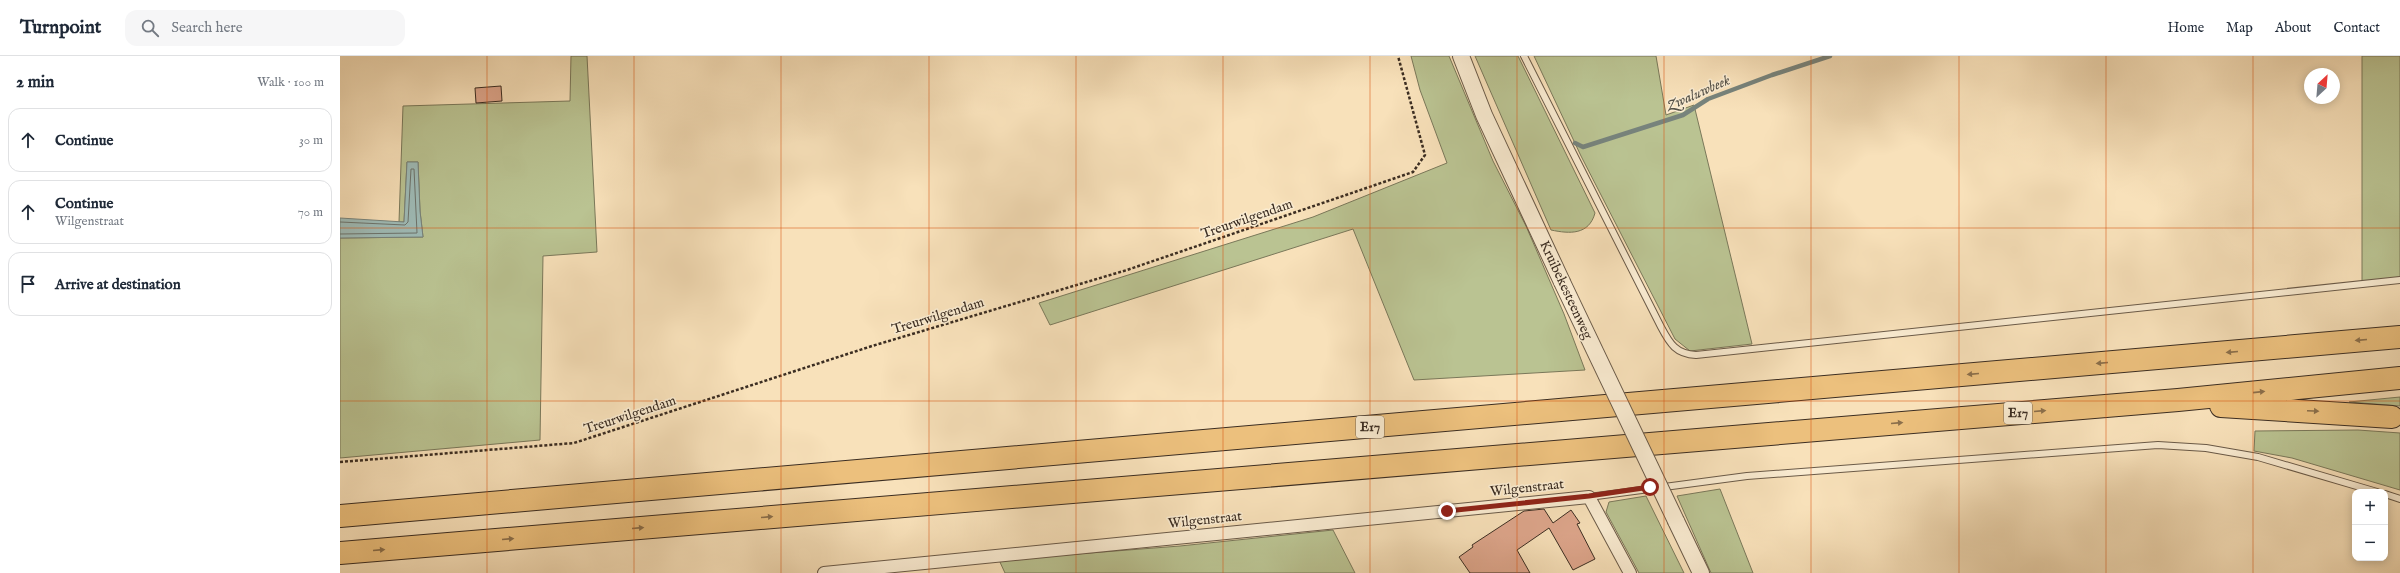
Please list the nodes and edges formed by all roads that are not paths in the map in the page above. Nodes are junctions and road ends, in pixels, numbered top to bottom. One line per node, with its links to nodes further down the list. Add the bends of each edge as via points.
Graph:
1 (1461, 56): 16 (street, Kruibekesteenweg, bridge, via 1484,115)
2 (1524, 56): 3 (lane, via 1661,327 1673,348 1680,352 1696,355)
3 (2400, 280)
4 (2400, 337): 12 (highway, E17, one-way to 12)
5 (2400, 378): 6 (highway, E17, one-way to 5)
6 (2178, 400): 7 (highway, one-way to 7, via 2232,407); 13 (highway, E17, one-way to 6)
7 (2396, 417)
8 (2367, 489): 10 (lane, via 2258,457 2206,448 2158,445 1747,476)
9 (2388, 495): 11 (lane)
10 (1589, 496): 14 (street, Wilgenstraat); 15 (street)
11 (2400, 498)
12 (340, 516)
13 (340, 553)
14 (824, 573)
15 (1630, 573)
16 (1700, 573)

